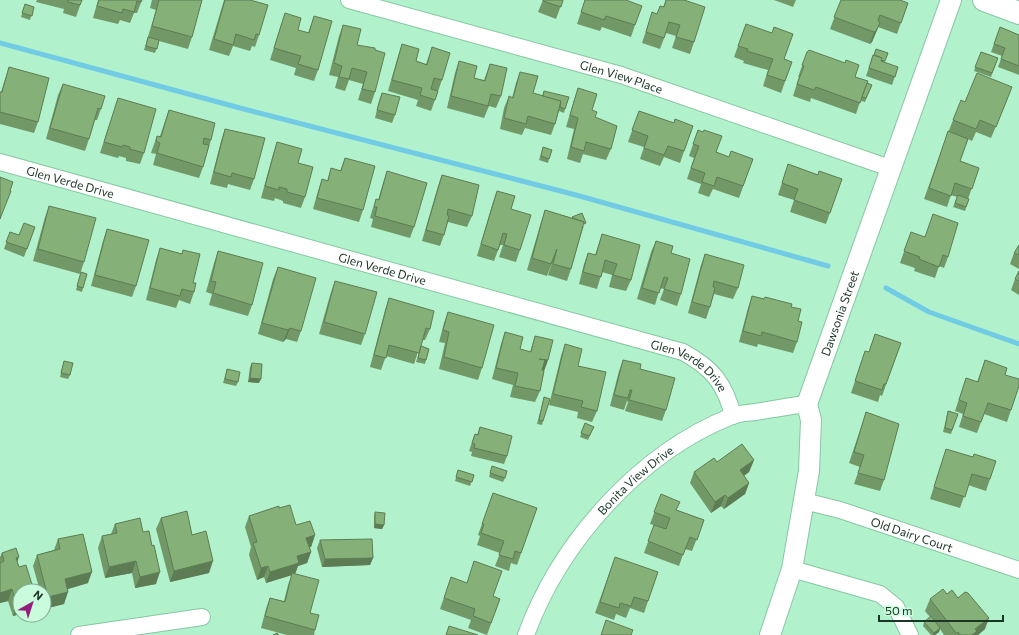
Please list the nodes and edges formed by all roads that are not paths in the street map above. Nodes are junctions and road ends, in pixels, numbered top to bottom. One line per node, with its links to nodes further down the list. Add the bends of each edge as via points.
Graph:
1 (349, 0): 6 (street, Glen View Place, via 621,75)
2 (951, 0): 6 (street, Dawsonia Street)
3 (984, 0): 4 (main road)
4 (1019, 13)
5 (0, 162): 8 (street, Glen Verde Drive, via 682,352 701,362 717,377 729,398)
6 (890, 168): 7 (street, Dawsonia Street)
7 (807, 404): 8 (street, Bonita View Drive); 9 (street, via 811,420 809,471)
8 (733, 416): 14 (street, Bonita View Drive, via 707,428 658,459 609,502 587,527 560,565 544,593)
9 (804, 501): 10 (street); 11 (street, Old Dairy Court)
10 (792, 569): 15 (street); 16 (street, via 880,594 896,607)
11 (1019, 570)
12 (202, 617): 13 (street)
13 (79, 635)
14 (526, 635)
15 (770, 635)
16 (910, 635)

